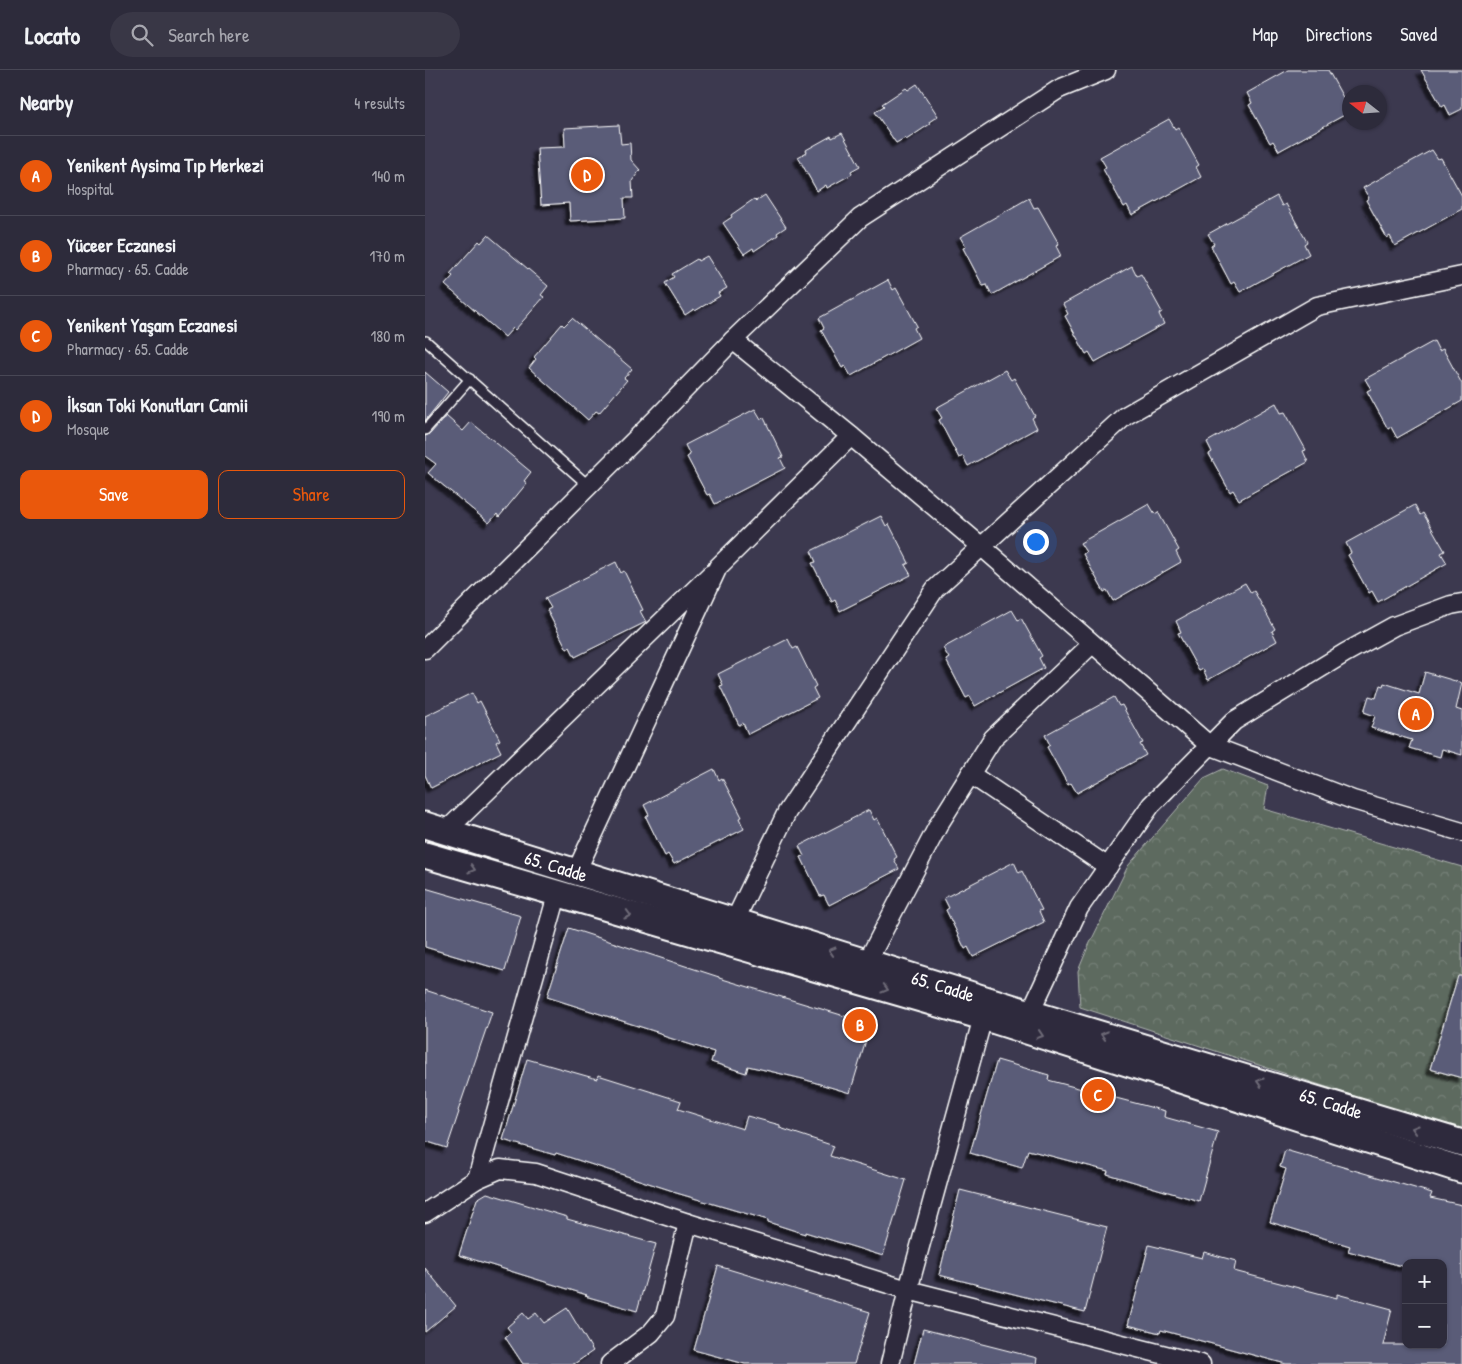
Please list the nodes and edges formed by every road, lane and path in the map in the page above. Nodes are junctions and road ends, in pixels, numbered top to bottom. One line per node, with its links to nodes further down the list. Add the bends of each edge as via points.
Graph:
1 (1106, 70): 3 (street, via 1059,89 860,218)
2 (1462, 276): 9 (street, via 1317,306 1125,416)
3 (733, 340): 7 (street); 8 (street)
4 (427, 341): 5 (lane)
5 (470, 380): 6 (lane); 8 (lane)
6 (425, 430)
7 (851, 436): 9 (street); 10 (street)
8 (589, 486): 13 (street)
9 (982, 547): 12 (street); 22 (street, via 935,589 787,812)
10 (718, 567): 16 (street); 20 (street)
11 (1462, 603): 14 (street, via 1394,626 1345,652 1234,721)
12 (1092, 644): 14 (street); 15 (street, via 993,738)
13 (425, 649)
14 (1209, 745): 17 (street, via 1353,800); 19 (street, via 1151,806)
15 (970, 774): 19 (street); 23 (street, via 939,824)
16 (435, 828): 20 (main road, 65. Cadde)
17 (1462, 832)
18 (425, 855): 21 (main road, 65. Cadde, one-way to 21)
19 (1107, 867): 24 (street, via 1079,908)
20 (576, 872): 22 (main road, 65. Cadde)
21 (557, 895): 25 (main road, 65. Cadde, one-way to 25); 28 (street)
22 (735, 920): 23 (main road, 65. Cadde, one-way to 22)
23 (867, 962): 24 (main road, 65. Cadde)
24 (1030, 1013): 26 (main road, 65. Cadde, one-way to 24)
25 (983, 1017): 27 (main road, 65. Cadde, one-way to 27); 31 (street)
26 (1462, 1143)
27 (1462, 1170)
28 (477, 1179): 29 (street); 30 (street, via 500,1169 536,1173)
29 (425, 1213)
30 (688, 1223): 31 (street); 32 (street, via 665,1316 651,1333)
31 (908, 1290): 33 (street); 34 (street)
32 (609, 1364)
33 (890, 1364)
34 (1201, 1364)

